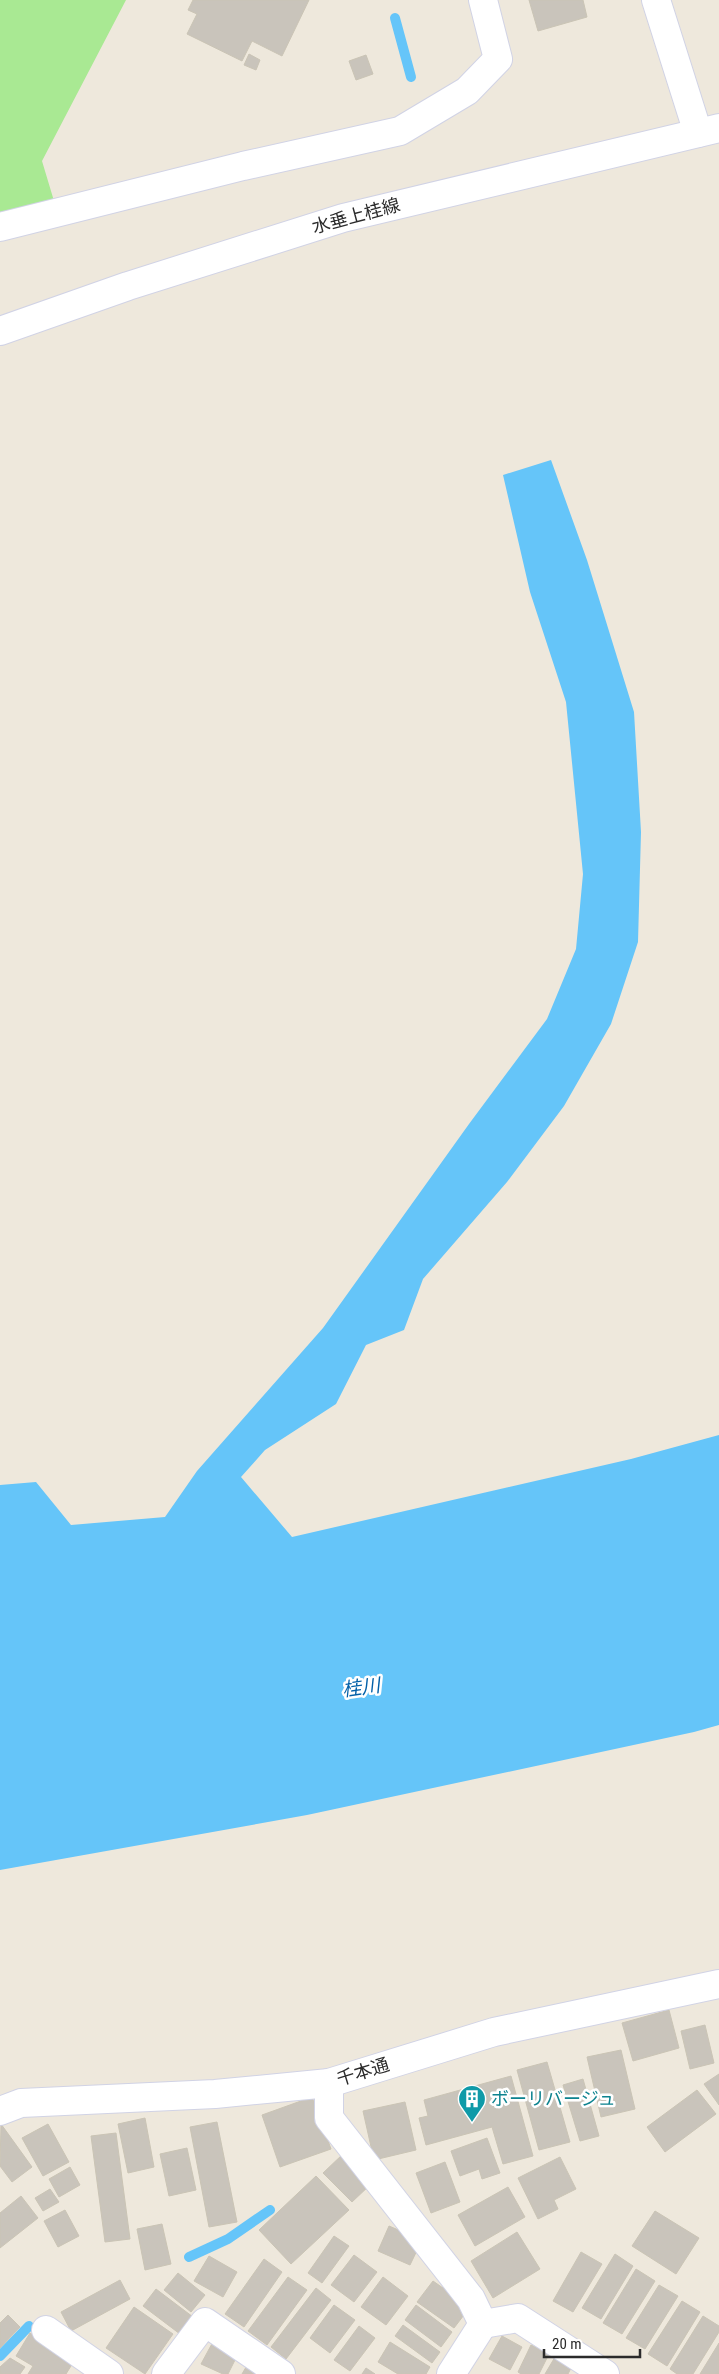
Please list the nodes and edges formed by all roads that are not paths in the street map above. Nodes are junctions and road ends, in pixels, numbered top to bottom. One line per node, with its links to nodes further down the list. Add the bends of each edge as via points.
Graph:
1 (483, 0): 4 (street, via 498,58 466,91 400,131 243,166)
2 (656, 0): 3 (street)
3 (708, 130): 5 (street, 水垂上桂線, via 343,218 128,286)
4 (0, 227)
5 (0, 331)
6 (719, 1984): 7 (street, 千本通, via 494,2032)
7 (329, 2082): 8 (street, 千本通, via 215,2094 21,2103); 9 (street, via 329,2118 471,2299)
8 (0, 2111)
9 (483, 2324): 14 (street); 15 (street, via 518,2318)
10 (46, 2330): 11 (street)
11 (109, 2374)
12 (166, 2374): 13 (street, via 205,2322)
13 (281, 2374)
14 (451, 2374)
15 (605, 2374)

